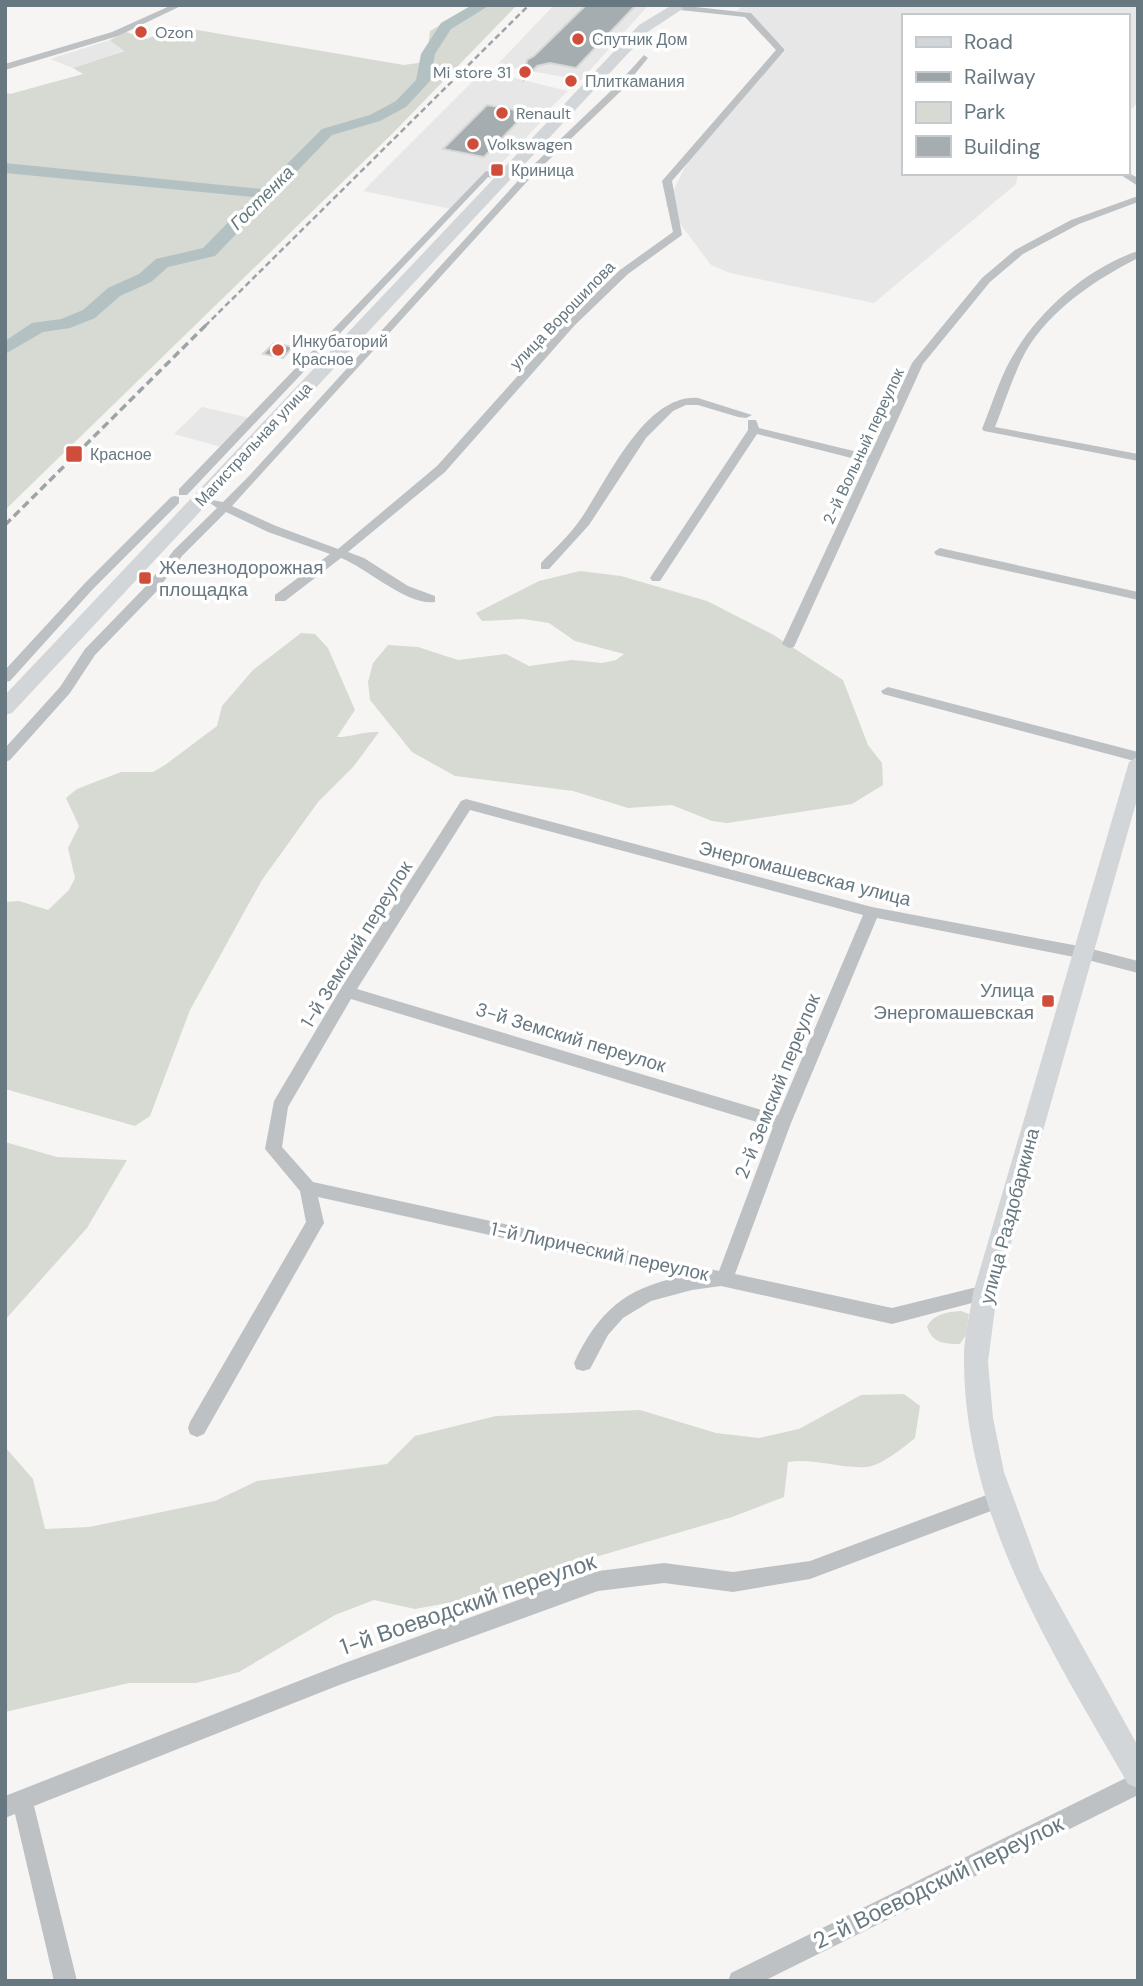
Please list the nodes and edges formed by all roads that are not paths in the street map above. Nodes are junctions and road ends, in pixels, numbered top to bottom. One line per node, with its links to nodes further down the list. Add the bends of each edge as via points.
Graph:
1 (179, 5): 8 (street, via 115,34)
2 (657, 5): 4 (main road, Магистральная улица); 6 (main road, Магистральная улица)
3 (705, 5): 5 (street)
4 (681, 7): 5 (street); 6 (main road, Магистральная улица)
5 (721, 11): 19 (street, улица Ворошилова, via 752,18 778,44 780,52 667,181 678,233 624,272 441,469)
6 (644, 28): 9 (main road, Магистральная улица)
7 (644, 58): 18 (street, via 530,173 252,480)
8 (5, 67)
9 (501, 177): 17 (main road, Магистральная улица); 27 (street, via 486,174)
10 (1138, 199): 16 (street, 2-й Вольный переулок, via 1075,222 1019,252 986,280 918,363)
11 (1138, 254): 15 (street, via 1080,288 1046,317 1021,351 988,429)
12 (724, 404): 13 (street)
13 (746, 415): 14 (street); 21 (street, via 694,401 666,410 583,525)
14 (754, 430): 16 (street); 22 (street)
15 (1138, 458)
16 (875, 460): 26 (street, 2-й Вольный переулок)
17 (204, 497): 18 (street); 29 (main road, Магистральная улица)
18 (222, 506): 19 (street, via 272,529); 30 (street, via 90,652 65,690)
19 (339, 551): 24 (street, улица Ворошилова); 25 (street, via 403,589)
20 (940, 552): 23 (street)
21 (545, 566)
22 (656, 578)
23 (1138, 596)
24 (280, 598)
25 (430, 598)
26 (789, 644)
27 (5, 678)
28 (888, 691): 31 (street)
29 (5, 708)
30 (5, 757)
31 (1138, 759): 34 (street, улица Раздобаркина)
32 (466, 804): 33 (street, Энергомашевская улица); 36 (street, 1-й Земский переулок)
33 (872, 912): 34 (street, Энергомашевская улица); 37 (street, 2-й Земский переулок)
34 (1084, 953): 35 (street, Энергомашевская улица); 40 (street, улица Раздобаркина)
35 (1138, 967)
36 (347, 992): 37 (street, 3-й Земский переулок); 38 (street, 1-й Земский переулок, via 280,1106 273,1149)
37 (783, 1123): 39 (street, 2-й Земский переулок)
38 (308, 1188): 39 (street, 1-й Лирический переулок); 42 (street, via 315,1223)
39 (725, 1278): 40 (street, 1-й Лирический переулок, via 892,1316); 41 (street, via 669,1285 626,1306 604,1325)
40 (985, 1293): 43 (street, улица Раздобаркина, via 976,1359 978,1391 983,1436)
41 (583, 1363)
42 (197, 1428)
43 (1000, 1499): 44 (street, улица Раздобаркина, via 1060,1640); 46 (street, 1-й Воеводский переулок, via 810,1570 733,1582 664,1573 598,1581 342,1674)
44 (1138, 1774)
45 (1138, 1783): 48 (street, 2-й Воеводский переулок)
46 (13, 1803): 47 (street)
47 (66, 1981)
48 (739, 1981)

